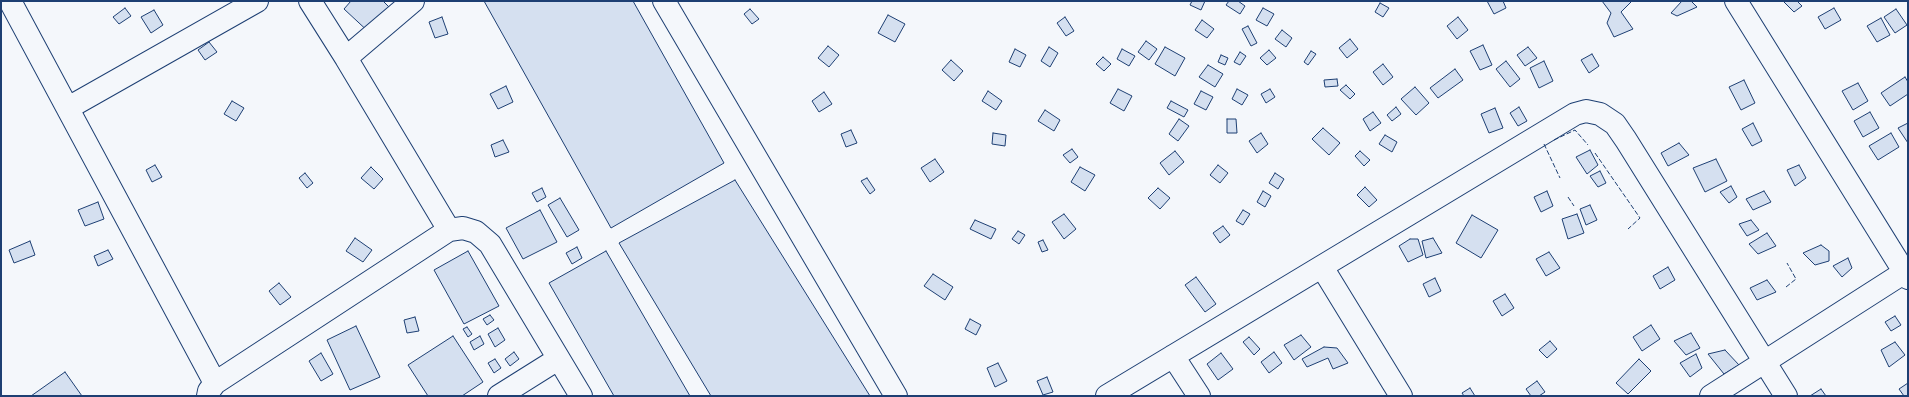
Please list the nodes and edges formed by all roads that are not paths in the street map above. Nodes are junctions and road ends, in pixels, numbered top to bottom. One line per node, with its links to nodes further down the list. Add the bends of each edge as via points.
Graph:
1 (10, 1): 8 (street)
2 (257, 1): 8 (street)
3 (310, 1): 7 (street)
4 (413, 1): 7 (street)
5 (664, 1): 18 (street)
6 (1736, 1): 11 (street)
7 (346, 58): 9 (street)
8 (68, 108): 15 (street)
9 (449, 230): 13 (street, via 463,228 476,232 490,244); 15 (street)
10 (1322, 267): 12 (street); 14 (street, via 1575,114 1586,111 1600,114 1615,124); 21 (street)
11 (1907, 273): 14 (street)
12 (1174, 356): 19 (street); 20 (street)
13 (558, 359): 16 (street); 17 (street)
14 (1765, 361): 22 (street); 23 (street)
15 (212, 389)
16 (499, 396)
17 (581, 396)
18 (896, 396)
19 (1107, 396)
20 (1199, 396)
21 (1402, 396)
22 (1711, 396)
23 (1786, 396)

